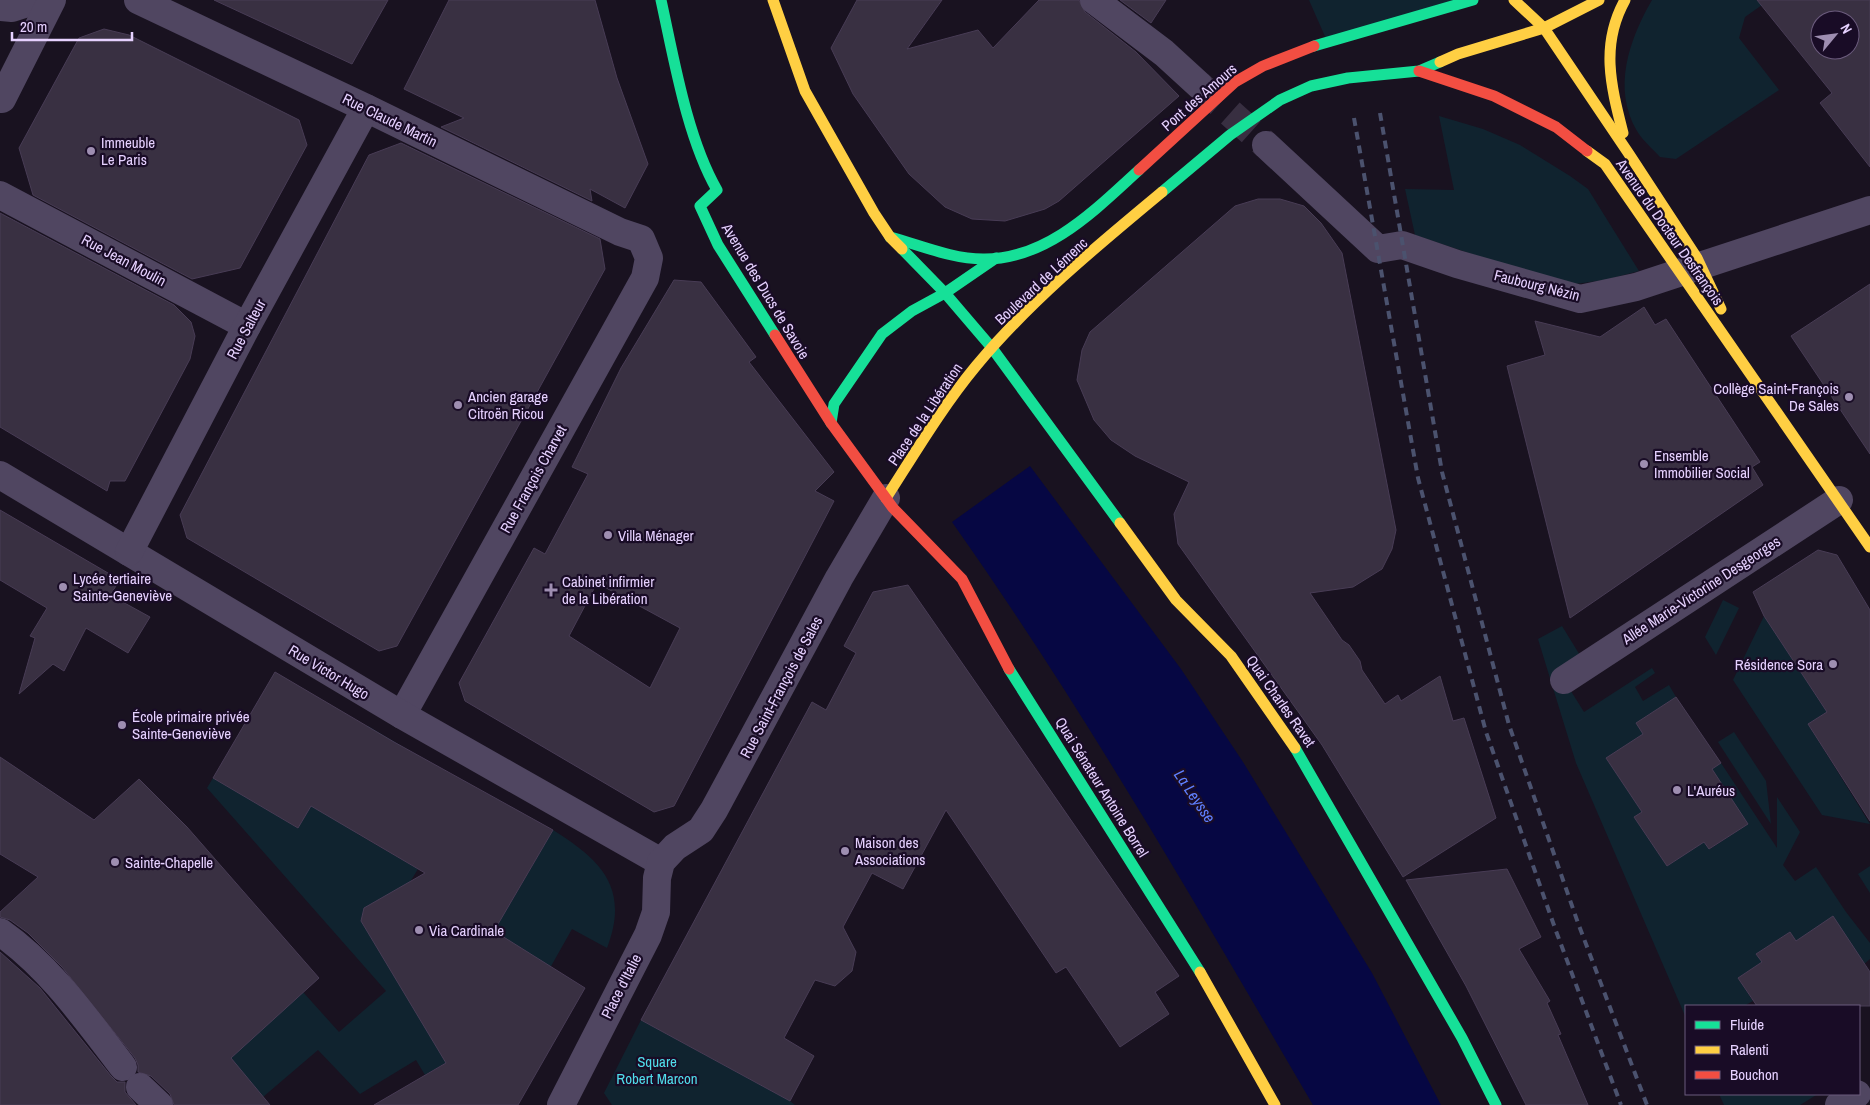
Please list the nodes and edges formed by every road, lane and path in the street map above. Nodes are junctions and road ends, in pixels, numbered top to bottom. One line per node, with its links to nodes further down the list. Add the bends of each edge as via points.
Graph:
1 (37, 0): 11 (street, via 12,8)
2 (52, 0): 15 (street)
3 (138, 0): 16 (street, Rue Claude Martin)
4 (661, 0): 29 (main road, Avenue des Ducs de Savoie, via 703,166 717,190 700,206 718,245)
5 (774, 0): 22 (main road, via 782,33 806,91 859,189)
6 (1094, 0): 14 (street)
7 (1473, 0): 20 (main road, Pont des Amours, via 1292,52 1261,65 1235,82)
8 (1514, 0): 12 (main road, Avenue du Docteur Desfrançois)
9 (1599, 0): 12 (main road)
10 (1625, 0): 18 (main road, Avenue du Docteur Desfrançois, via 1618,10 1610,42 1609,74)
11 (0, 7)
12 (1544, 28): 13 (main road, via 1458,54); 18 (main road, Avenue du Docteur Desfrançois)
13 (1419, 71): 27 (main road, Boulevard de Lémenc, via 1348,78 1312,86 1280,100 1230,135 1112,236 1031,308); 28 (main road, Avenue du Docteur Desfrançois, via 1494,96 1535,116 1556,127 1604,164)
14 (1200, 84)
15 (1, 96)
16 (366, 108): 23 (street, Rue Claude Martin, via 620,232); 26 (street, Rue Salteur)
17 (1266, 146): 21 (street, Faubourg Nézin, via 1378,250 1402,245 1456,264 1580,299 1636,287)
18 (1629, 154): 28 (main road, Avenue du Docteur Desfrançois, via 1697,258)
19 (0, 195): 26 (street, Rue Jean Moulin)
20 (1095, 210): 24 (main road, Boulevard de Lémenc, via 1071,230 1045,244)
21 (1870, 210)
22 (890, 237): 24 (main road, Boulevard de Lémenc, via 965,257); 25 (main road)
23 (641, 239): 36 (street, Rue François Charvet, via 650,258 645,278)
24 (996, 258): 25 (main road)
25 (945, 293): 27 (main road); 29 (main road, via 912,311 882,334 834,404)
26 (247, 326): 34 (street, Rue Salteur)
27 (992, 348): 31 (main road, Place de la Libération, via 955,394); 43 (main road, Quai Charles Ravet, via 1176,600 1231,656 1300,755 1462,1038)
28 (1746, 365): 32 (main road, Avenue du Docteur Desfrançois)
29 (831, 423): 31 (main road, Avenue des Ducs de Savoie)
30 (0, 475): 34 (street, Rue Victor Hugo)
31 (886, 498): 37 (street, Rue Saint-François de Sales, via 839,578 714,810 701,830 675,847); 42 (main road, Quai Sénateur Antoine Borrel, via 962,579 1010,670 1190,955)
32 (1839, 500): 33 (main road, Avenue du Docteur Desfrançois); 35 (street, Allée Marie-Victorine Desgeorges)
33 (1870, 546)
34 (129, 552): 36 (street, Rue Victor Hugo)
35 (1564, 680)
36 (402, 715): 37 (street, Rue Victor Hugo)
37 (662, 862): 41 (street, Place d'Italie, via 657,878 656,912 648,935)
38 (0, 932): 39 (street, via 48,974)
39 (141, 1086)
40 (1855, 1095): 44 (street)
41 (562, 1105)
42 (1276, 1105)
43 (1496, 1105)
44 (1839, 1105)

